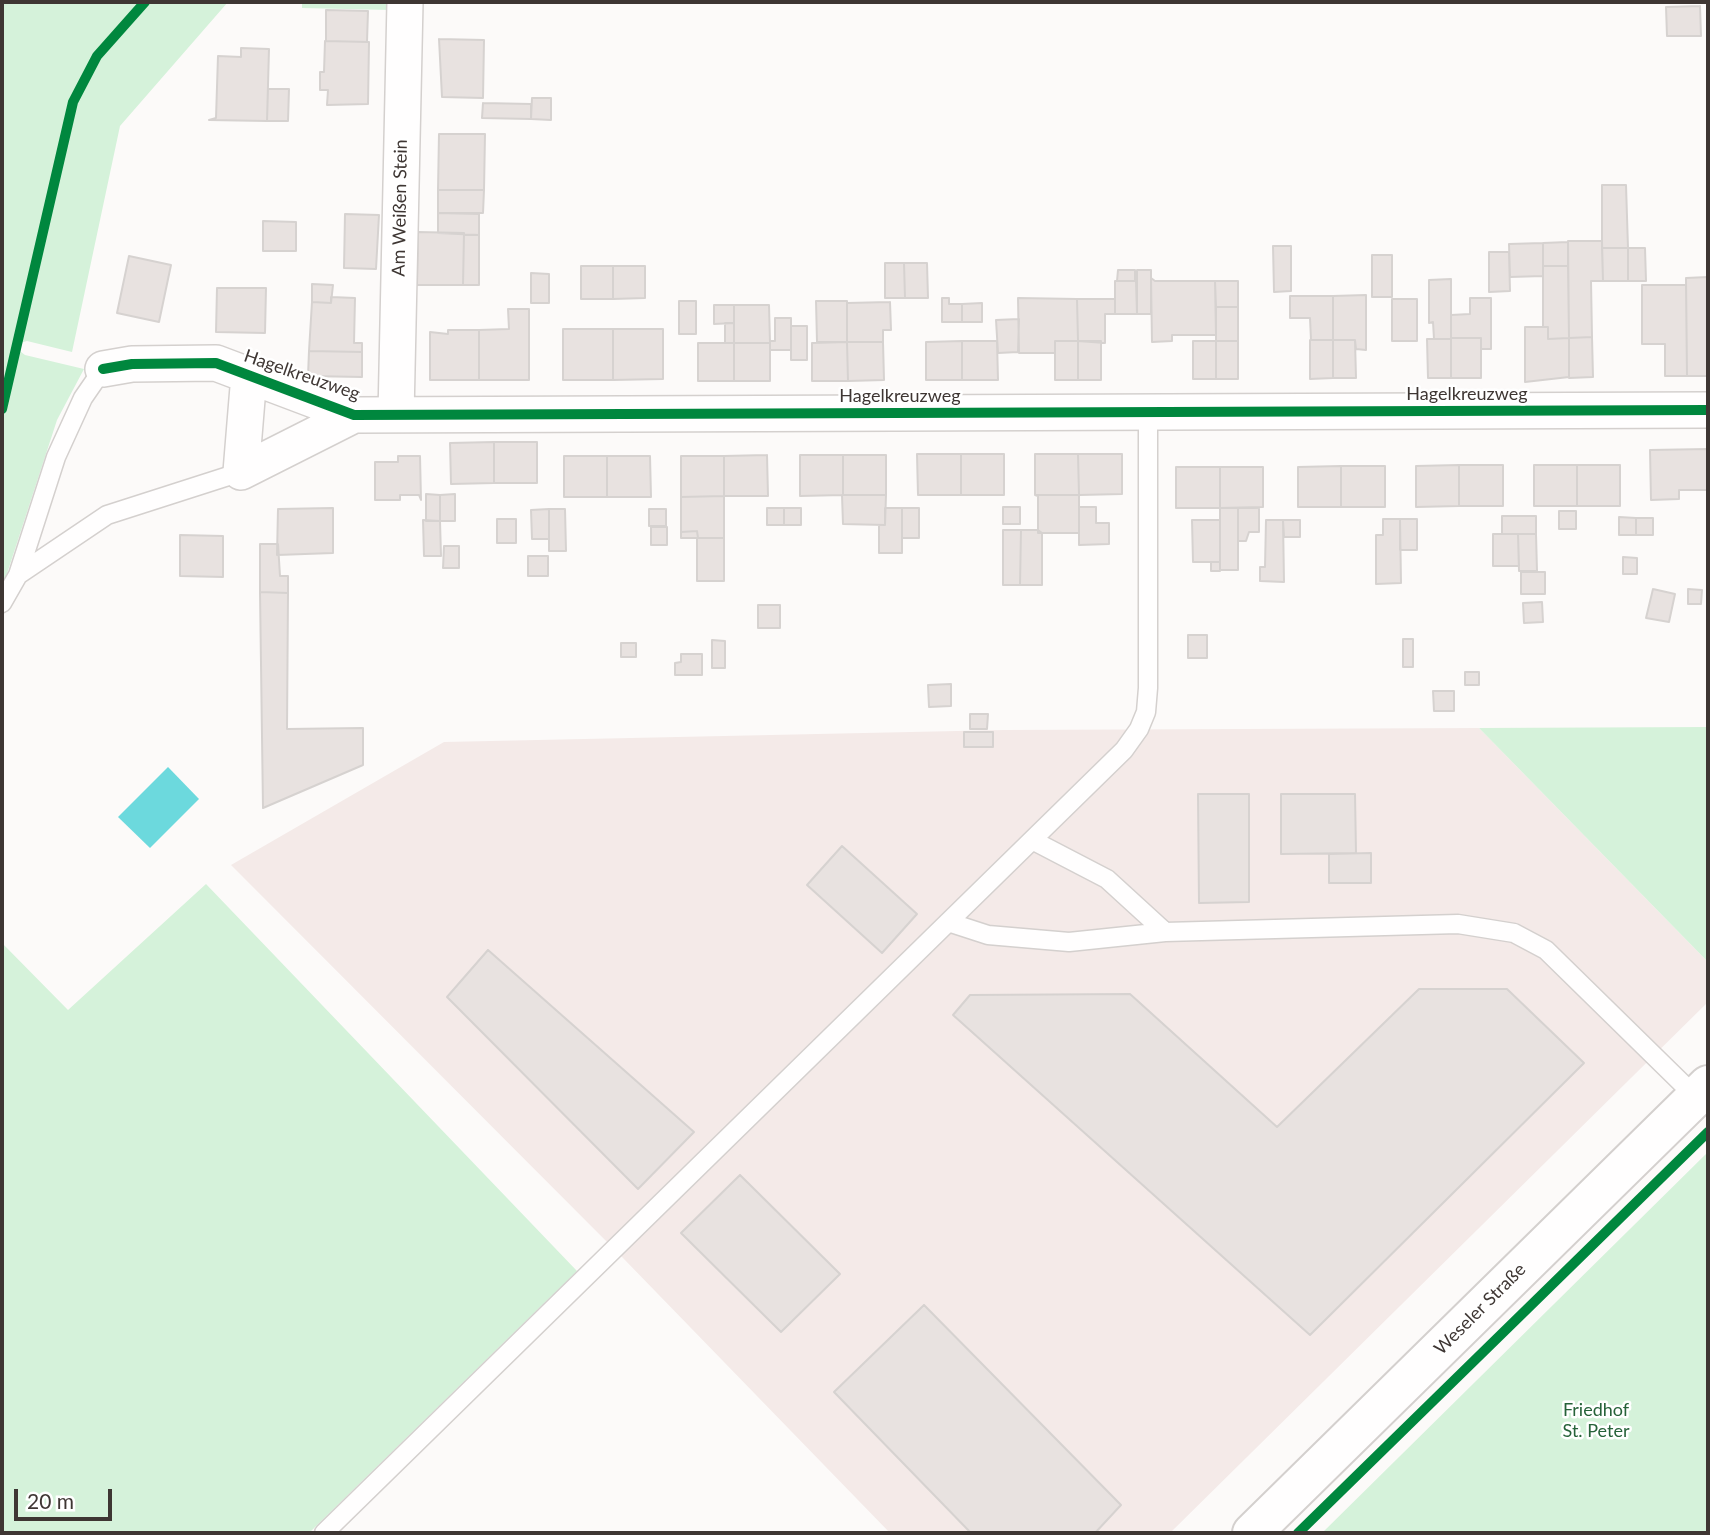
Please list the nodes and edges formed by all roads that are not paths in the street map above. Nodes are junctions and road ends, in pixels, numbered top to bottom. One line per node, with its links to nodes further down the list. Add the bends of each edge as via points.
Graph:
1 (405, 2): 7 (street, Am Weißen Stein)
2 (103, 369): 3 (street, Hagelkreuzweg, via 216,363); 9 (lane, via 83,398 56,457)
3 (249, 375): 6 (street, Hagelkreuzweg); 8 (street, Hagelkreuzweg)
4 (1708, 410): 5 (street, Hagelkreuzweg)
5 (1148, 413): 7 (street, Hagelkreuzweg); 11 (lane, via 1146,712 1124,750)
6 (354, 415): 7 (street, Hagelkreuzweg); 8 (street, Hagelkreuzweg)
7 (396, 415)
8 (241, 472): 9 (lane, via 107,515)
9 (18, 575): 10 (lane)
10 (2, 603)
11 (1032, 840): 12 (lane); 13 (lane, via 1107,879)
12 (948, 922): 13 (lane, via 988,935 1069,942); 15 (lane)
13 (1165, 932): 14 (lane, via 1458,924 1514,933 1546,950)
14 (1702, 1091): 16 (street, Weseler Straße)
15 (324, 1533)
16 (1252, 1533)

